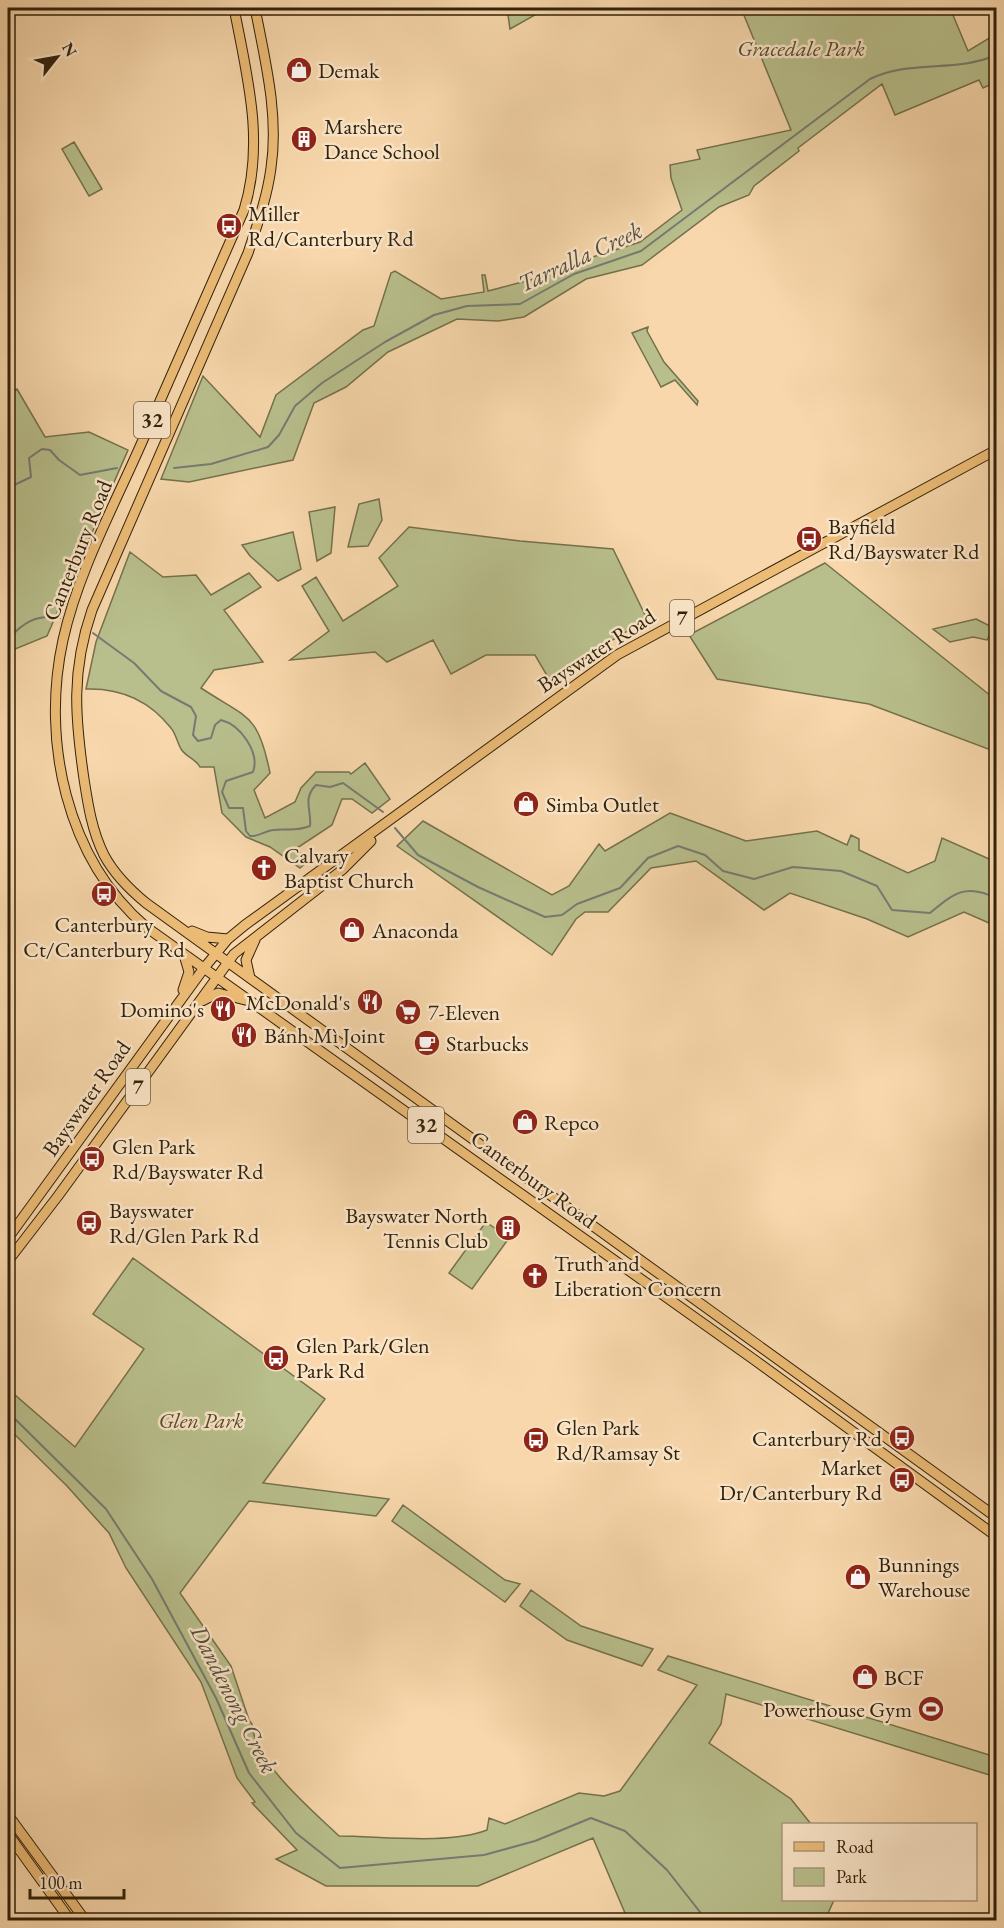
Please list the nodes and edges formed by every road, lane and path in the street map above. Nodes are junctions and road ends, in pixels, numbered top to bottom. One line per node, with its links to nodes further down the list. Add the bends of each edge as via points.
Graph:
1 (234, 8): 4 (main road, Canterbury Road / 32)
2 (255, 8): 3 (main road, Canterbury Road / 32)
3 (266, 64): 4 (main road); 6 (main road, Canterbury Road / 32, via 273,137 263,210)
4 (247, 73): 5 (main road, Canterbury Road / 32, via 255,162 250,188)
5 (178, 360): 6 (main road); 8 (main road, Canterbury Road / 32)
6 (198, 367): 9 (main road, Canterbury Road / 32)
7 (996, 450): 10 (main road, Bayswater Road / 7, via 617,655)
8 (125, 482): 9 (main road); 12 (main road, Canterbury Road / 32, via 74,600 59,664 56,707 60,756)
9 (144, 490): 11 (main road, Canterbury Road / 32, via 92,610 78,663 76,716)
10 (390, 822): 13 (main road, Bayswater Road / 7); 14 (main road, Bayswater Road / 7)
11 (94, 832): 12 (main road); 15 (main road, Canterbury Road / 32, via 104,855 125,884)
12 (78, 834): 18 (main road, Canterbury Road / 32, via 94,867 121,902 146,927)
13 (339, 858): 14 (main road); 17 (main road, Bayswater Road / 7)
14 (344, 867): 16 (main road, Bayswater Road / 7)
15 (169, 919): 17 (main road, via 207,937); 19 (main road, Canterbury Road / 32)
16 (264, 929): 20 (main road, Bayswater Road / 7); 23 (main road, via 247,956)
17 (228, 939): 19 (main road, Bayswater Road / 7)
18 (182, 953): 21 (main road, Canterbury Road / 32); 26 (main road, via 188,976)
19 (216, 953): 20 (main road, Canterbury Road / 32); 21 (main road, Bayswater Road / 7)
20 (228, 962): 22 (main road, Bayswater Road / 7); 23 (main road, Canterbury Road / 32)
21 (204, 968): 22 (main road, Canterbury Road / 32); 26 (main road, Bayswater Road / 7)
22 (217, 976): 24 (main road, Canterbury Road / 32); 25 (main road, Bayswater Road / 7)
23 (250, 979): 27 (main road, Canterbury Road / 32)
24 (253, 1002): 25 (main road, via 218,993); 28 (main road, Canterbury Road / 32)
25 (198, 1004): 30 (main road, Bayswater Road / 7)
26 (170, 1013): 29 (main road, Bayswater Road / 7)
27 (354, 1054): 28 (main road); 35 (main road, Canterbury Road / 32)
28 (347, 1069): 36 (main road, Canterbury Road / 32)
29 (69, 1154): 30 (main road); 31 (main road, Bayswater Road / 7)
30 (82, 1163): 32 (main road, Bayswater Road / 7)
31 (45, 1186): 32 (main road); 33 (main road, Bayswater Road / 7)
32 (58, 1196): 34 (main road, Bayswater Road / 7)
33 (8, 1238)
34 (8, 1261)
35 (644, 1263): 36 (main road); 37 (main road, Canterbury Road / 32)
36 (634, 1274): 38 (main road, Canterbury Road / 32)
37 (963, 1493): 38 (main road); 39 (main road, Canterbury Road / 32)
38 (958, 1508): 40 (main road, Canterbury Road / 32)
39 (996, 1517)
40 (996, 1536)
41 (8, 1815): 43 (main road)
42 (8, 1834): 44 (main road)
43 (47, 1869): 44 (main road); 46 (main road)
44 (37, 1876): 45 (main road)
45 (70, 1920)
46 (85, 1920)

